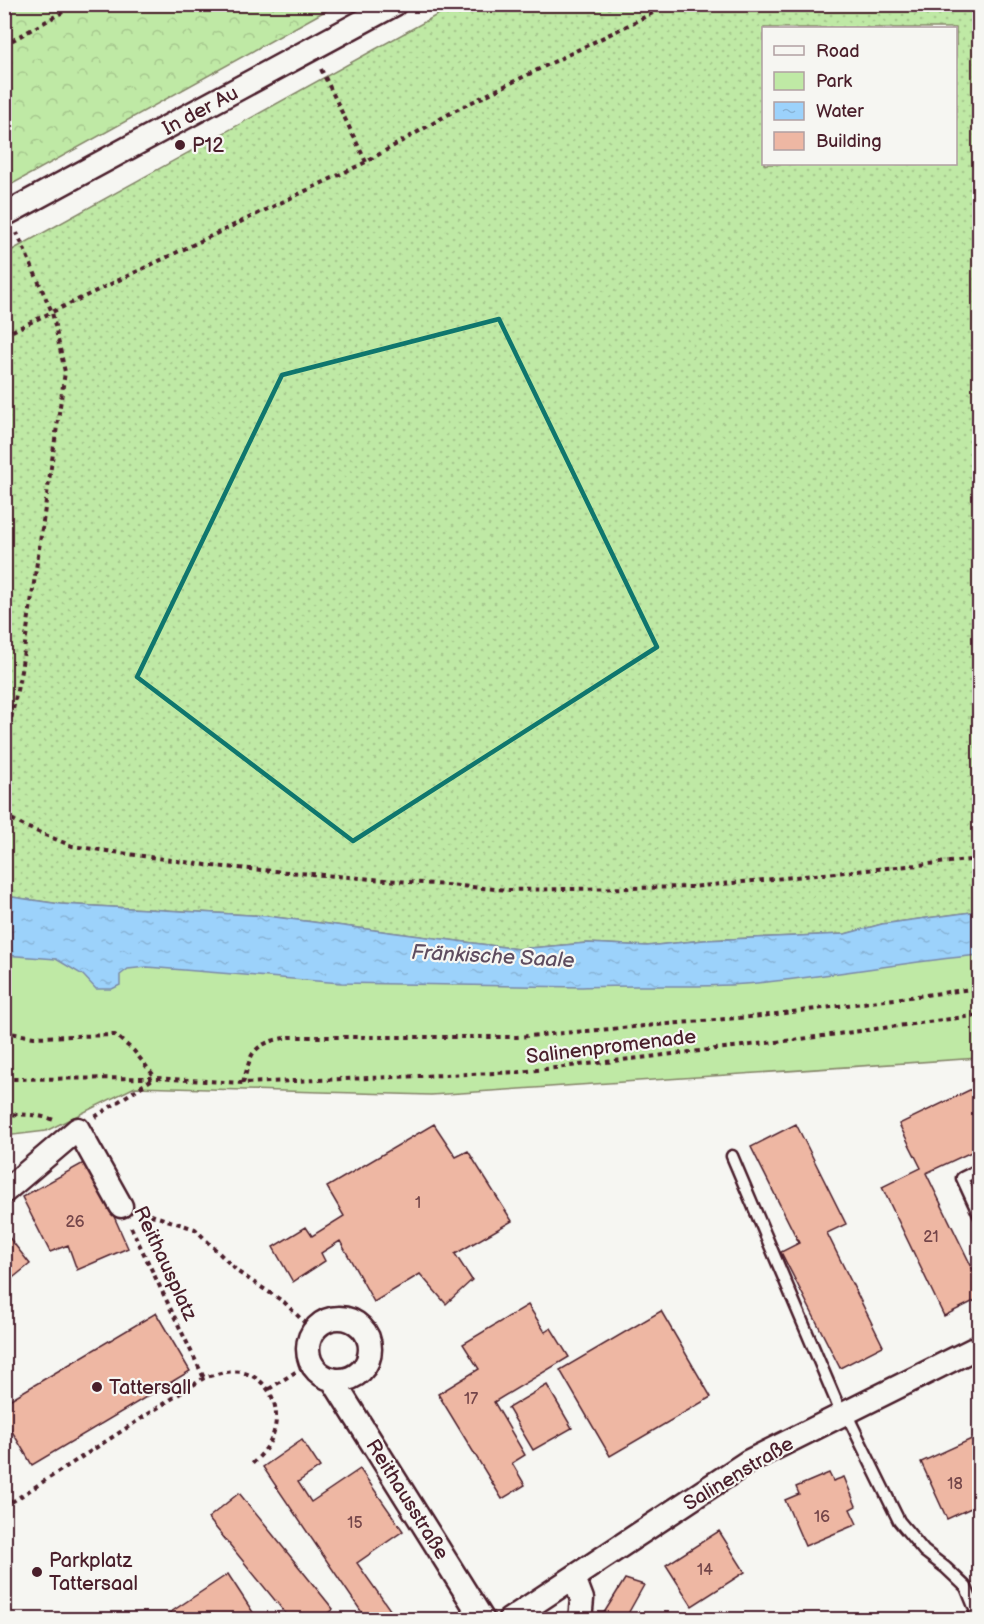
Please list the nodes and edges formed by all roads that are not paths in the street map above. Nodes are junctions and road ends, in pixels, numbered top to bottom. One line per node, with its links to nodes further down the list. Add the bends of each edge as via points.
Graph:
1 (395, 4): 2 (street, In der Au, via 314,53)
2 (6, 214)
3 (732, 1156): 10 (lane)
4 (980, 1169): 7 (lane, via 962,1178)
5 (4, 1191): 6 (street, via 78,1129)
6 (121, 1206)
7 (980, 1217)
8 (980, 1346): 10 (street, Salinenstraße)
9 (332, 1379): 9 (street, via 352,1377 367,1363 366,1333 350,1320 330,1319 321,1324 308,1346 316,1370); 12 (street, Reithausstraße)
10 (844, 1414): 11 (street, Salinenstraße, via 749,1461); 15 (lane, via 899,1521 924,1551 966,1587)
11 (574, 1578): 13 (street, Salinenstraße); 14 (street, via 582,1599)
12 (483, 1620)
13 (509, 1620)
14 (580, 1620)
15 (976, 1620)

